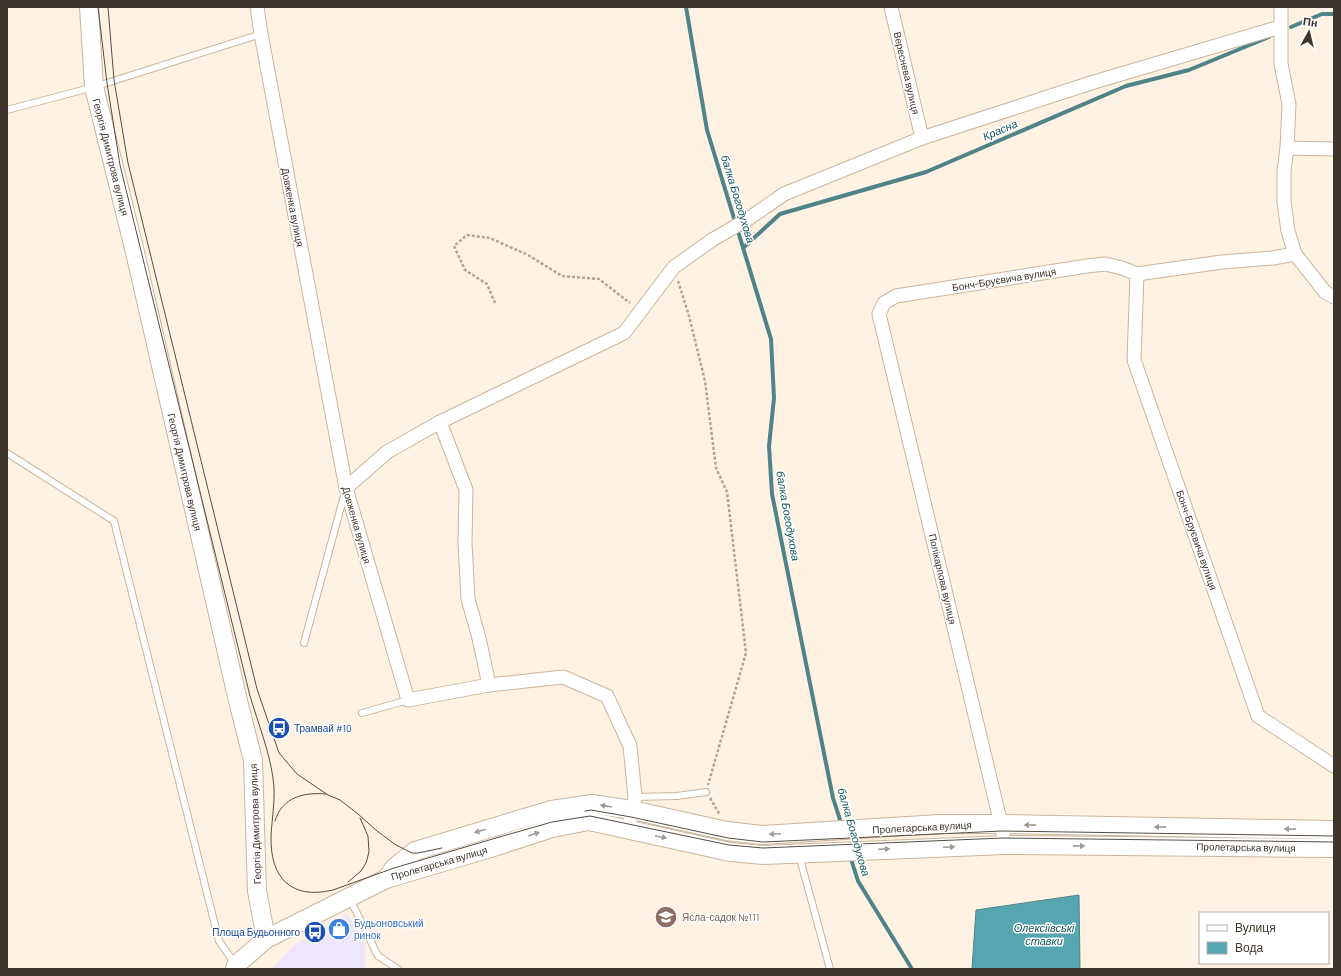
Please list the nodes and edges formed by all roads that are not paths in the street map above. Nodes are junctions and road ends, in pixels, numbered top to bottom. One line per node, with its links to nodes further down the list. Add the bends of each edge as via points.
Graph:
1 (89, 7): 7 (main road, Георгія Димитрова вулиця)
2 (257, 7): 6 (street, Довженка вулиця)
3 (891, 7): 9 (street, Вереснева вулиця)
4 (1281, 7): 5 (street)
5 (1280, 27): 9 (street, via 1094,82); 10 (street, via 1281,64 1289,104)
6 (261, 34): 7 (lane); 18 (street, Довженка вулиця)
7 (94, 87): 8 (lane); 34 (main road, Георгія Димитрова вулиця, via 253,760 257,892)
8 (7, 110)
9 (922, 138): 16 (street, via 784,194 674,267 624,333)
10 (1287, 148): 11 (street); 12 (street, via 1284,202 1288,231)
11 (1334, 149)
12 (1295, 254): 13 (street, Бонч-Бруєвича вулиця); 14 (street, via 1325,292)
13 (1137, 274): 15 (street, Бонч-Бруєвича вулиця, via 1105,264 1088,266 896,296 884,303); 23 (street, Бонч-Бруєвича вулиця, via 1134,360 1258,716)
14 (1334, 297)
15 (879, 314): 26 (street, Полікарпова вулиця)
16 (440, 422): 18 (street, via 388,452); 20 (street, via 466,490 468,599)
17 (7, 453): 35 (lane, via 114,521 219,941)
18 (346, 488): 19 (lane); 21 (street, Довженка вулиця)
19 (304, 643)
20 (489, 685): 21 (street); 25 (street, via 563,677 607,696 630,746)
21 (408, 700): 22 (lane)
22 (362, 713)
23 (1334, 766)
24 (706, 792): 25 (lane)
25 (634, 804): 26 (main road, Пролетарська вулиця, one-way to 25, via 940,824 762,835 727,831); 27 (street); 32 (main road, Пролетарська вулиця, one-way to 32, via 592,804 551,810 415,851 394,868)
26 (1001, 824): 28 (main road, Пролетарська вулиця, one-way to 26); 29 (street, Полікарпова вулиця)
27 (628, 830): 31 (main road, Пролетарська вулиця, one-way to 31, via 730,852 764,855); 32 (main road, Пролетарська вулиця, one-way to 27, via 552,828 589,821)
28 (1332, 830): 30 (street)
29 (1005, 845): 30 (main road, Пролетарська вулиця, one-way to 30); 31 (main road, Пролетарська вулиця, one-way to 29)
30 (1333, 851)
31 (799, 854): 37 (lane)
32 (386, 879): 33 (main road)
33 (349, 898): 34 (main road); 36 (lane, via 378,956)
34 (266, 939): 35 (main road)
35 (236, 967)
36 (398, 969)
37 (830, 969)

